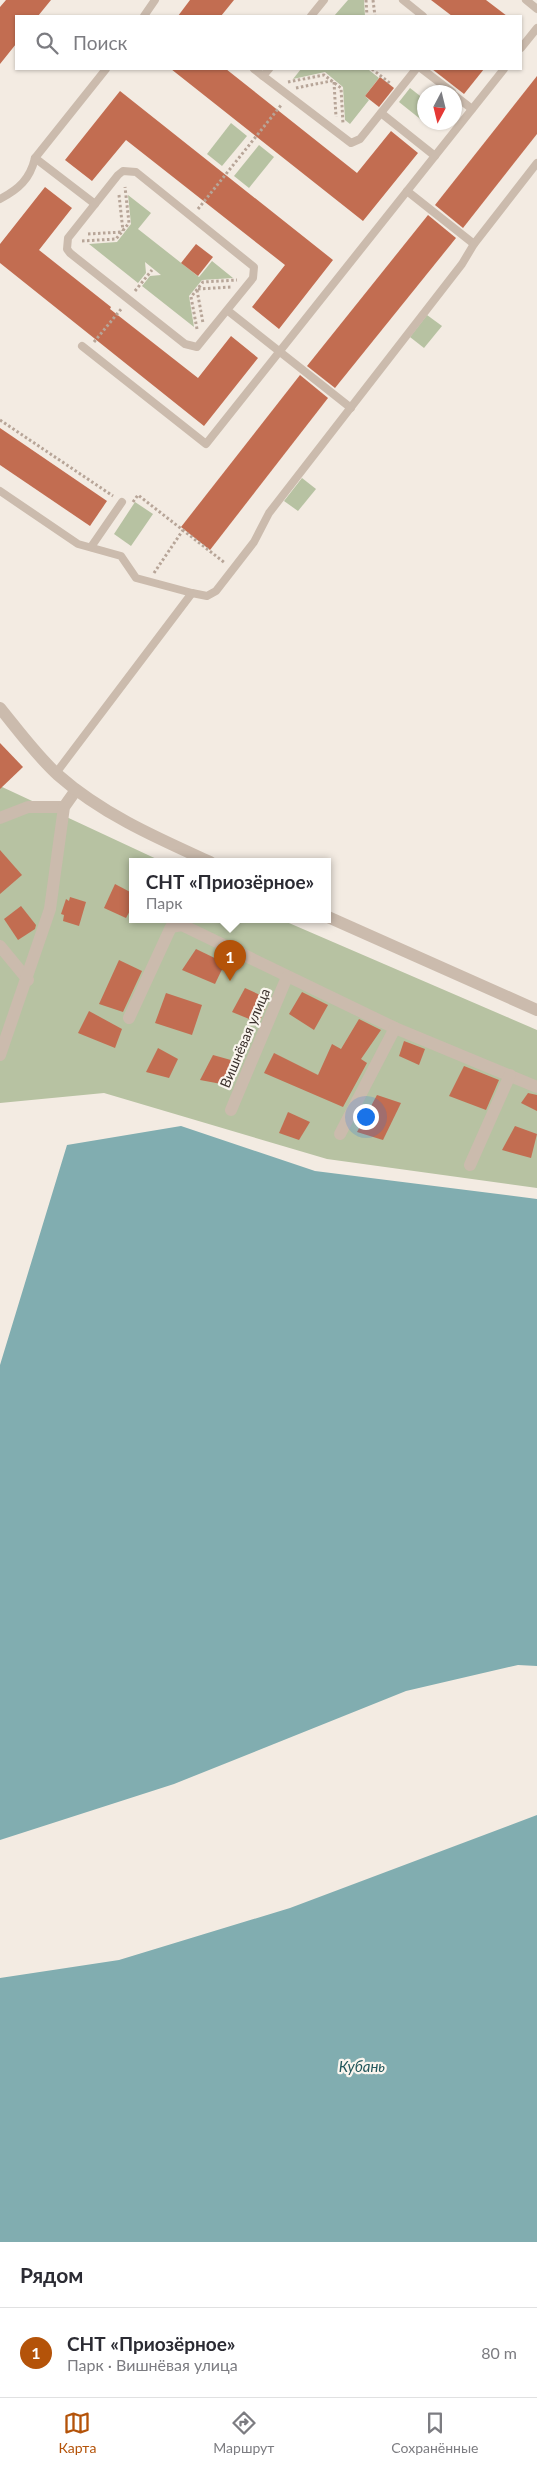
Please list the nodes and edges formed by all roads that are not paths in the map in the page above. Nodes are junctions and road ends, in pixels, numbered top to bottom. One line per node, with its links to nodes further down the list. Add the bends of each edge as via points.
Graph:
1 (155, 0): 6 (lane)
2 (324, 0): 7 (lane)
3 (403, 0): 8 (lane)
4 (526, 0): 5 (lane)
5 (537, 9)
6 (145, 15)
7 (312, 15)
8 (422, 15)
9 (537, 28): 10 (lane)
10 (522, 47)
11 (105, 70): 23 (lane)
12 (255, 70): 17 (lane)
13 (268, 70): 17 (lane)
14 (415, 70): 21 (lane)
15 (423, 70): 18 (lane)
16 (503, 70): 20 (lane)
17 (263, 76): 21 (lane, via 351,143 360,139)
18 (442, 85)
19 (462, 101): 20 (lane)
20 (472, 109): 22 (lane)
21 (381, 113): 22 (lane)
22 (435, 156): 25 (lane)
23 (35, 158): 26 (lane, via 32,172 17,190); 27 (lane)
24 (537, 163): 28 (lane)
25 (407, 191): 28 (lane); 31 (lane)
26 (0, 199)
27 (95, 204): 29 (lane, via 118,175 130,170 192,216 254,267 253,278); 29 (lane, via 68,238 67,249 128,299 191,347 201,343)
28 (474, 244): 32 (lane)
29 (227, 310): 31 (lane)
30 (85, 348): 31 (lane, via 206,444)
31 (279, 351): 32 (lane)
32 (351, 408): 36 (lane, via 269,513 254,542 216,590 207,596)
33 (0, 491): 35 (lane, via 78,544)
34 (122, 502): 35 (lane)
35 (91, 547): 36 (lane, via 121,556 132,574 148,582)
36 (192, 593): 38 (lane)
37 (0, 708): 38 (street)
38 (56, 774): 39 (street)
39 (76, 790): 40 (street); 42 (street, via 113,816)
40 (64, 806): 41 (street, via 28,807); 46 (street, via 50,909)
41 (0, 818)
42 (202, 858)
43 (331, 918): 47 (street)
44 (0, 946): 46 (street)
45 (287, 977): 48 (street, via 182,925 172,927); 49 (street); 53 (street, Вишнёвая улица)
46 (28, 980): 50 (street)
47 (537, 1010)
48 (130, 1018)
49 (395, 1028): 51 (street); 54 (street)
50 (0, 1055)
51 (510, 1075): 52 (street); 55 (street)
52 (537, 1087)
53 (231, 1110)
54 (340, 1134)
55 (470, 1164)

